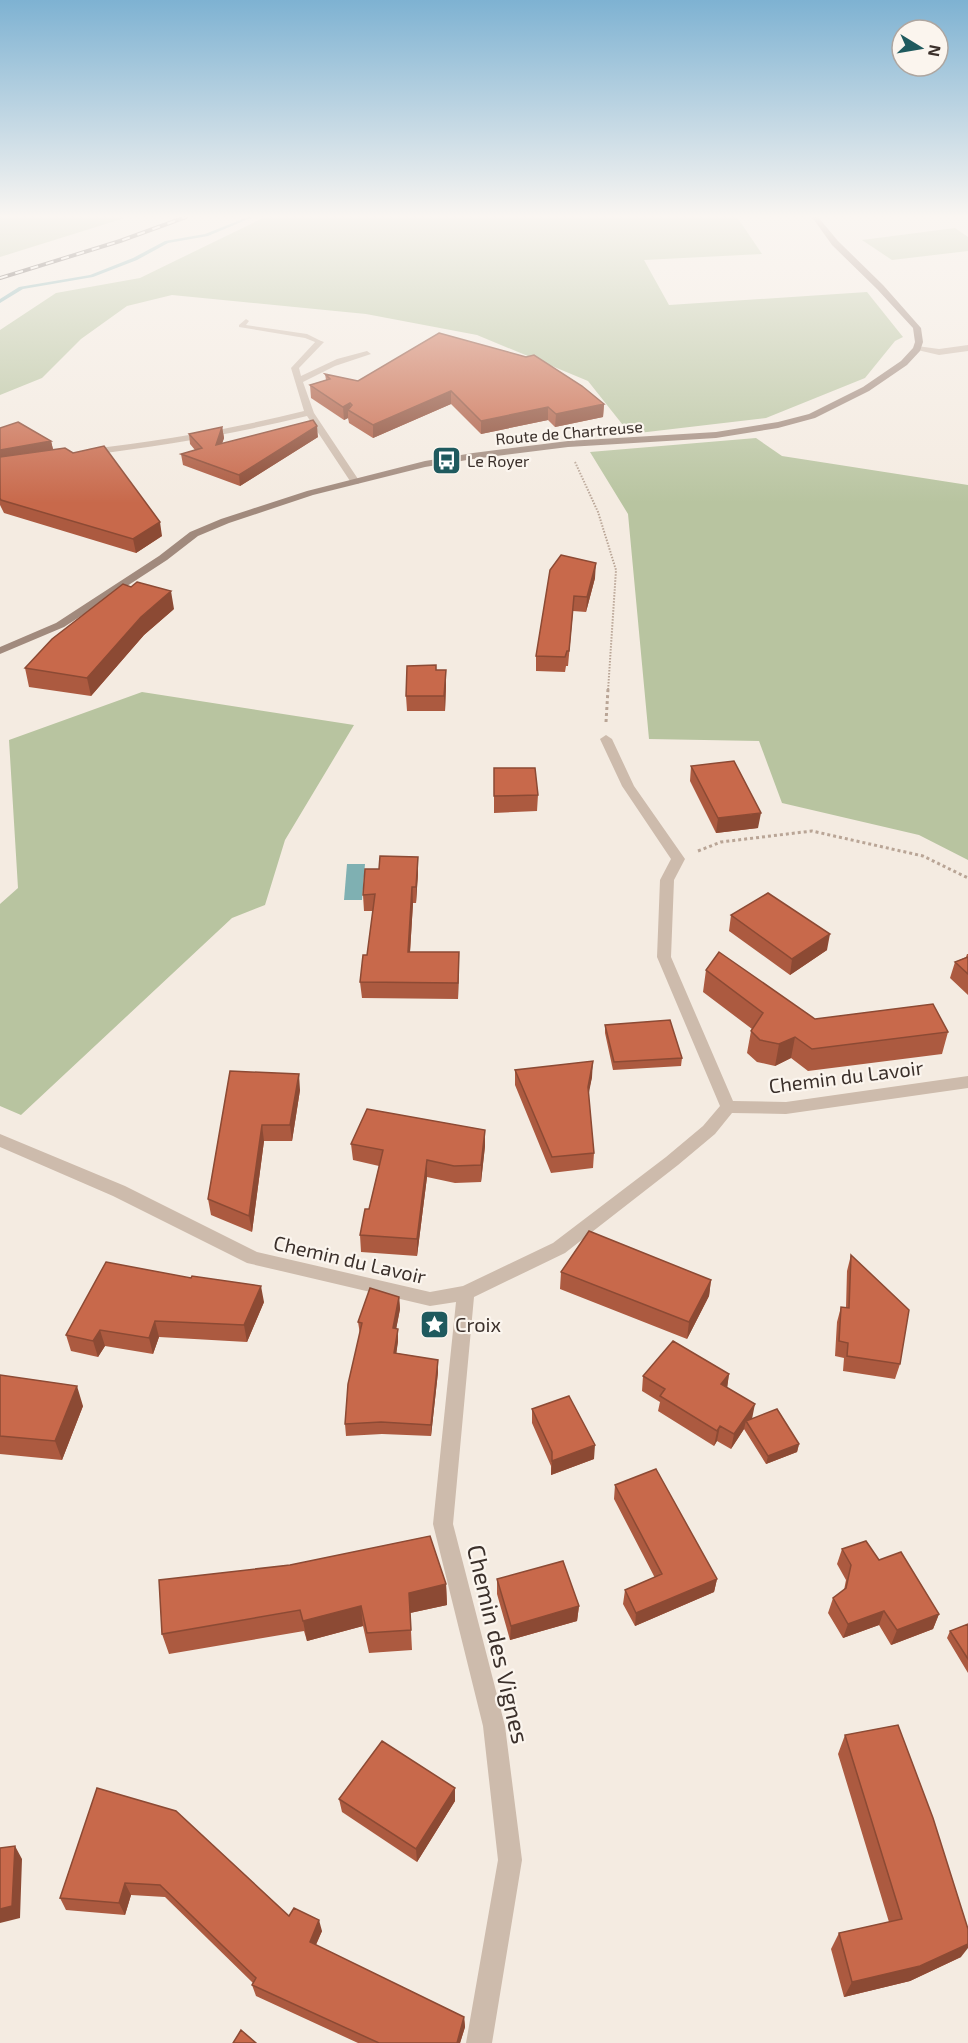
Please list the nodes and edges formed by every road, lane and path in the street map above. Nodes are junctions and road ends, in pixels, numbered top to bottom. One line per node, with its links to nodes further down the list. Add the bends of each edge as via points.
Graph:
1 (903, 312): 5 (main road, via 917,328)
2 (246, 321): 3 (lane, via 241,326 308,336)
3 (320, 342): 7 (street, via 295,368)
4 (968, 348): 5 (street, via 939,352)
5 (917, 349): 9 (main road, Route de Chartreuse, via 866,389 812,416 778,426 716,435)
6 (367, 354): 7 (street, via 325,366)
7 (298, 381): 8 (street)
8 (309, 413): 10 (street, via 219,433); 11 (street)
9 (568, 444): 11 (main road, Route de Chartreuse, via 446,460); 13 (path, via 598,512 616,570)
10 (73, 455)
11 (355, 482): 12 (main road, Route de Chartreuse, via 261,508 194,534 60,625)
12 (0, 651)
13 (606, 740): 14 (street, via 627,786)
14 (678, 859): 15 (path, via 721,842 812,831 923,856); 17 (street, via 667,880 664,957)
15 (968, 878)
16 (968, 1082): 17 (street, Chemin du Lavoir, via 786,1108)
17 (728, 1107): 19 (street, Chemin du Lavoir, via 709,1130 672,1161 559,1248)
18 (0, 1140): 19 (street, Chemin du Lavoir, via 119,1191 253,1258 430,1299)
19 (466, 1293): 20 (street, Chemin des Vignes, via 443,1524 494,1726 510,1860)
20 (478, 2043)

